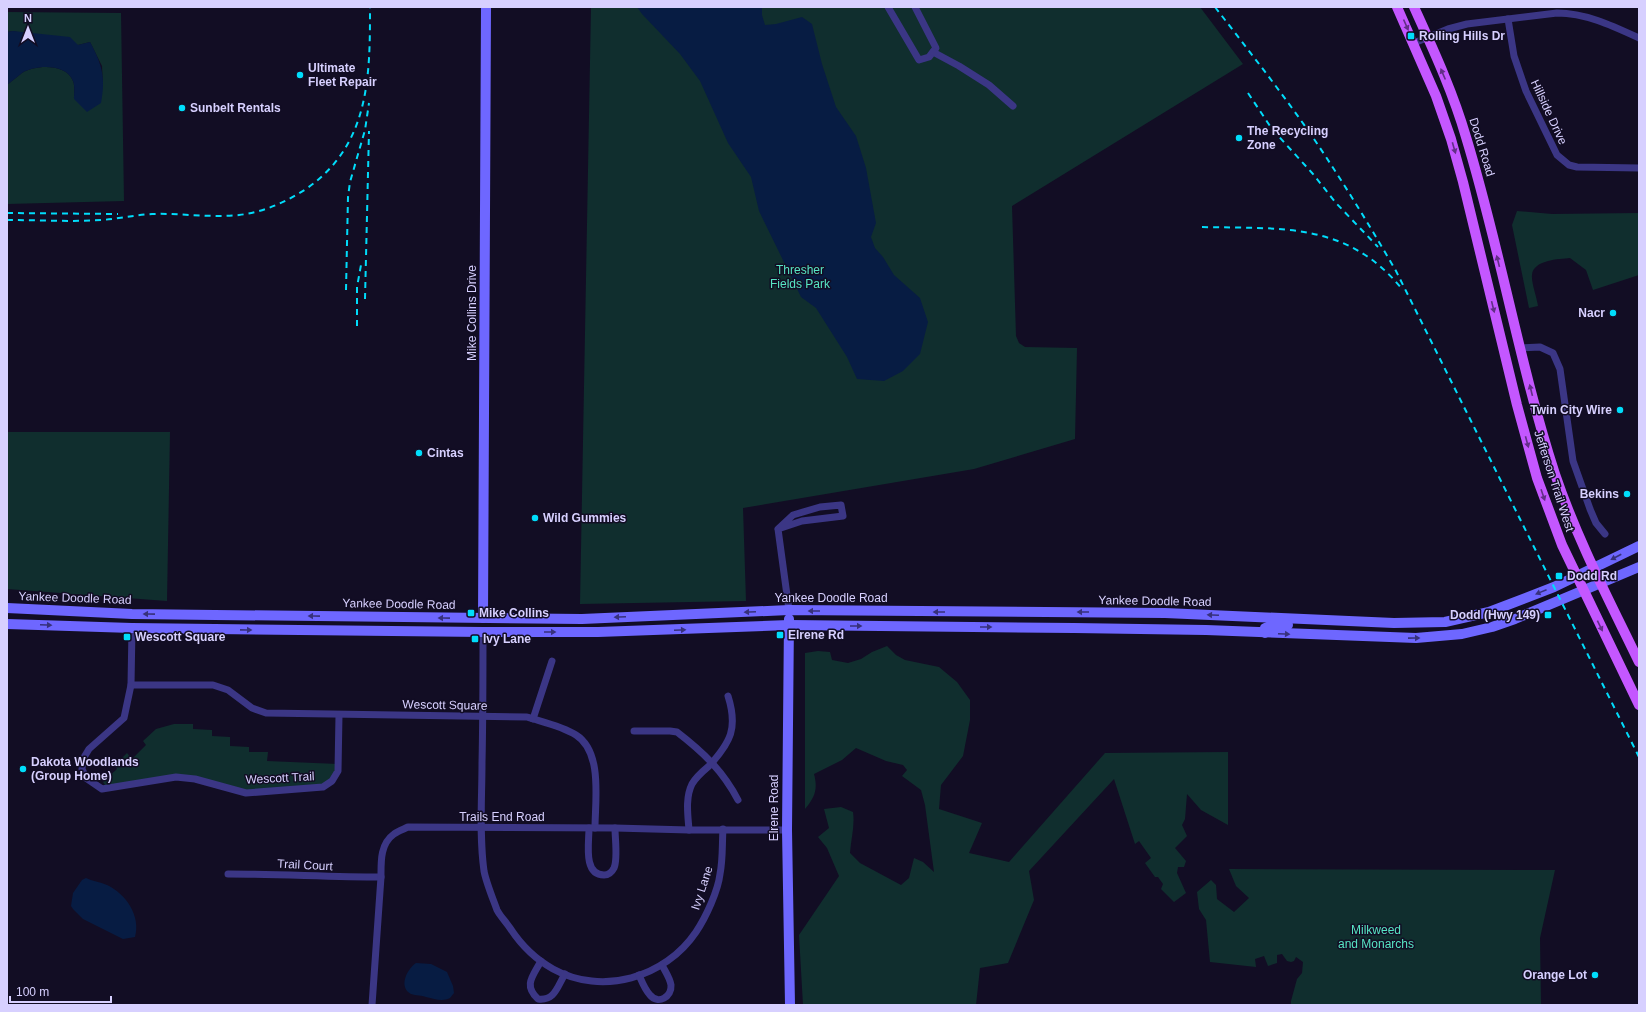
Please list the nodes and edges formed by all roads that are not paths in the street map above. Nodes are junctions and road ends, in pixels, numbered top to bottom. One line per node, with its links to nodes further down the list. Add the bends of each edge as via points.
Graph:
1 (486, 7): 28 (main road, Mike Collins Drive)
2 (888, 7): 11 (street, via 919,60 929,57)
3 (915, 7): 11 (street, via 936,48)
4 (1397, 7): 10 (main road, one-way to 10)
5 (1414, 7): 8 (main road, Dodd Road)
6 (1569, 10): 7 (street); 9 (street)
7 (1508, 19): 8 (street, via 1467,24); 13 (street, Hillside Drive, via 1514,56 1526,91 1557,155 1569,165 1577,167)
8 (1428, 37): 10 (street); 14 (main road, Dodd Road, one-way to 8, via 1466,135)
9 (1639, 38)
10 (1414, 43): 15 (main road, Jefferson Trail West, one-way to 15, via 1451,139)
11 (933, 52): 12 (street, via 989,85)
12 (1013, 106)
13 (1639, 168)
14 (1508, 299): 16 (main road, Jefferson Trail West)
15 (1500, 334): 16 (main road, via 1508,335); 22 (main road, Jefferson Trail West, one-way to 22, via 1537,478 1549,514)
16 (1521, 348): 18 (street, via 1540,348 1553,353 1560,369 1573,461 1596,523); 21 (main road, Jefferson Trail West, one-way to 16, via 1572,520 1555,472)
17 (778, 529): 17 (street, via 802,521 843,516 841,505 820,507 793,515); 26 (street)
18 (1605, 534)
19 (1639, 546): 21 (main road, Yankee Doodle Road, one-way to 21)
20 (1639, 567): 23 (main road)
21 (1594, 569): 22 (main road, Yankee Doodle Road); 23 (main road, Jefferson Trail West)
22 (1576, 576): 24 (main road, Jefferson Trail West); 30 (main road, Yankee Doodle Road, one-way to 30, via 1508,606 1474,617 1430,624)
23 (1600, 583): 24 (main road); 39 (main road, Jefferson Trail West)
24 (1583, 591): 37 (main road, one-way to 24, via 1400,638 1446,636 1492,627); 42 (main road, Jefferson Trail West, one-way to 42)
25 (7, 608): 28 (main road, Yankee Doodle Road, one-way to 25, via 132,614)
26 (789, 610): 27 (main road, Yankee Doodle Road, one-way to 26, via 1165,613); 29 (main road, Yankee Doodle Road, one-way to 29); 32 (main road, Elrene Road)
27 (1252, 617): 30 (main road, Yankee Doodle Road); 34 (main road, via 1248,623 1238,625 1128,624)
28 (483, 618): 29 (main road, Yankee Doodle Road); 35 (main road, via 467,626 379,627)
29 (582, 619): 36 (main road, via 495,626)
30 (1394, 623): 37 (main road, via 1390,627 1272,625 1265,628)
31 (7, 624): 33 (main road, one-way to 33)
32 (789, 625): 34 (main road, one-way to 34); 36 (main road, one-way to 32, via 598,632); 54 (main road, Elrene Road)
33 (132, 628): 35 (main road, one-way to 35); 40 (street)
34 (1125, 629): 37 (main road)
35 (350, 631): 36 (main road)
36 (483, 632): 44 (street, Ivy Lane)
37 (1265, 633)
38 (552, 661): 45 (street)
39 (1639, 662)
40 (131, 684): 43 (street, Wescott Square, via 213,685 228,690 252,708 266,713); 43 (street, Wescott Trail, via 124,718 89,749 83,759 82,769 86,778 102,788 176,777 195,779 246,793 323,787 332,781 338,771)
41 (728, 696): 47 (street, via 732,709 732,728 727,743)
42 (1639, 705)
43 (339, 715): 44 (street, Wescott Square)
44 (483, 716): 45 (street, Wescott Square); 49 (street, Ivy Lane)
45 (533, 719): 50 (street, Wescott Square, via 577,735 591,752 596,777)
46 (634, 731): 47 (street, via 677,732)
47 (712, 762): 48 (street, via 729,783); 53 (street, via 692,784 688,799)
48 (738, 800)
49 (482, 828): 50 (street, Trails End Road); 56 (street, Trails End Road, via 408,827 394,834 384,845); 57 (street, Ivy Lane, via 484,872 498,911 521,944)
50 (592, 828): 51 (street, Trails End Road); 51 (street, Wescott Square, via 589,863 592,870 600,875 608,874 615,864)
51 (615, 828): 53 (street, Trails End Road)
52 (723, 829): 53 (street, Trails End Road); 54 (street, Trails End Road); 58 (street, Ivy Lane, via 720,874 707,913 695,933)
53 (689, 830)
54 (787, 830): 62 (main road, Elrene Road)
55 (228, 874): 56 (street, Trail Court)
56 (381, 877): 61 (street, Trails End Road)
57 (541, 961): 59 (street, Ivy Lane, via 553,970); 59 (street, via 529,983 531,993 538,999 552,997)
58 (662, 965): 60 (street, Ivy Lane); 60 (street, via 671,984 669,996 656,999 650,995)
59 (565, 974): 60 (street, Ivy Lane, via 578,979 603,982 628,980)
60 (639, 975)
61 (372, 1005)
62 (790, 1005)

